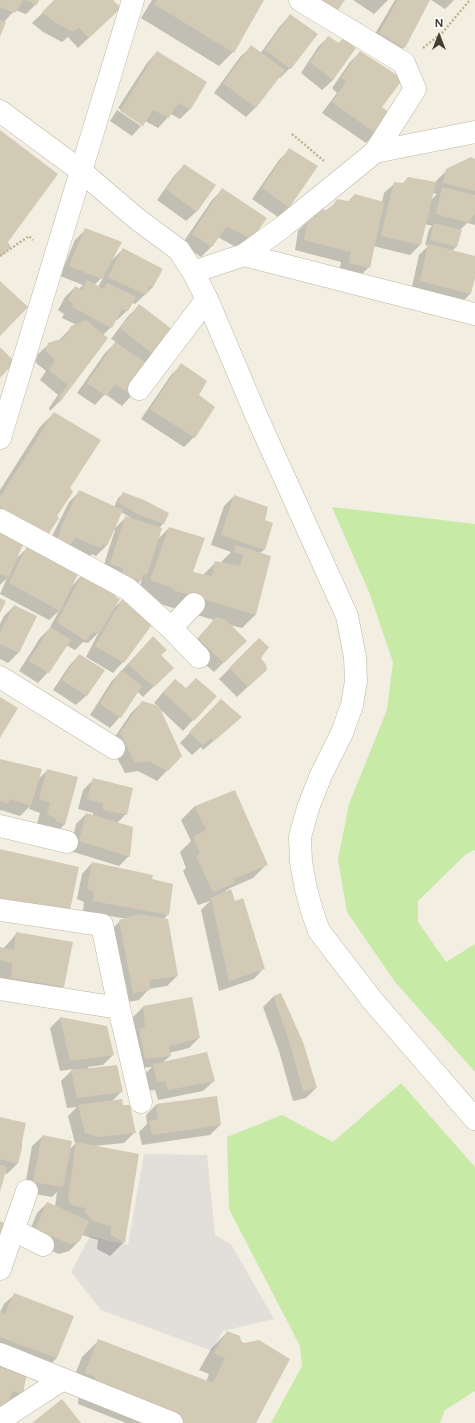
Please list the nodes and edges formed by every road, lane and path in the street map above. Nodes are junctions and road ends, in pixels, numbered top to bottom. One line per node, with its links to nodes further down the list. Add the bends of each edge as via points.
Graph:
1 (133, 0): 9 (street)
2 (300, 0): 4 (street)
3 (470, 0): 4 (path, via 442,33)
4 (404, 63): 8 (street, via 415,89)
5 (0, 112): 9 (street)
6 (475, 132): 8 (street)
7 (292, 134): 10 (path)
8 (375, 152): 10 (street)
9 (81, 171): 13 (street); 14 (street, via 137,219 179,250)
10 (344, 178): 11 (street)
11 (244, 255): 14 (street); 16 (street)
12 (0, 256): 13 (path, via 29,236)
13 (54, 259): 18 (street)
14 (193, 272): 15 (street)
15 (207, 300): 17 (street); 32 (street, via 346,616 355,657 356,681 352,705 308,808 300,837 301,862 312,911 320,931 372,1000)
16 (475, 314)
17 (139, 388)
18 (4, 408): 19 (street)
19 (0, 438)
20 (0, 520): 22 (street, via 128,589)
21 (194, 604): 22 (street)
22 (171, 628): 23 (street)
23 (199, 658)
24 (0, 677): 25 (street)
25 (114, 748)
26 (0, 826): 27 (street)
27 (67, 842)
28 (0, 910): 30 (street, via 102,925)
29 (0, 989): 30 (street)
30 (119, 1008): 31 (street)
31 (141, 1102)
32 (475, 1119)
33 (27, 1191): 34 (street)
34 (14, 1230): 35 (street); 36 (street)
35 (43, 1245)
36 (0, 1269)
37 (0, 1354): 38 (street)
38 (63, 1379): 39 (street); 40 (street)
39 (0, 1420)
40 (172, 1423)

